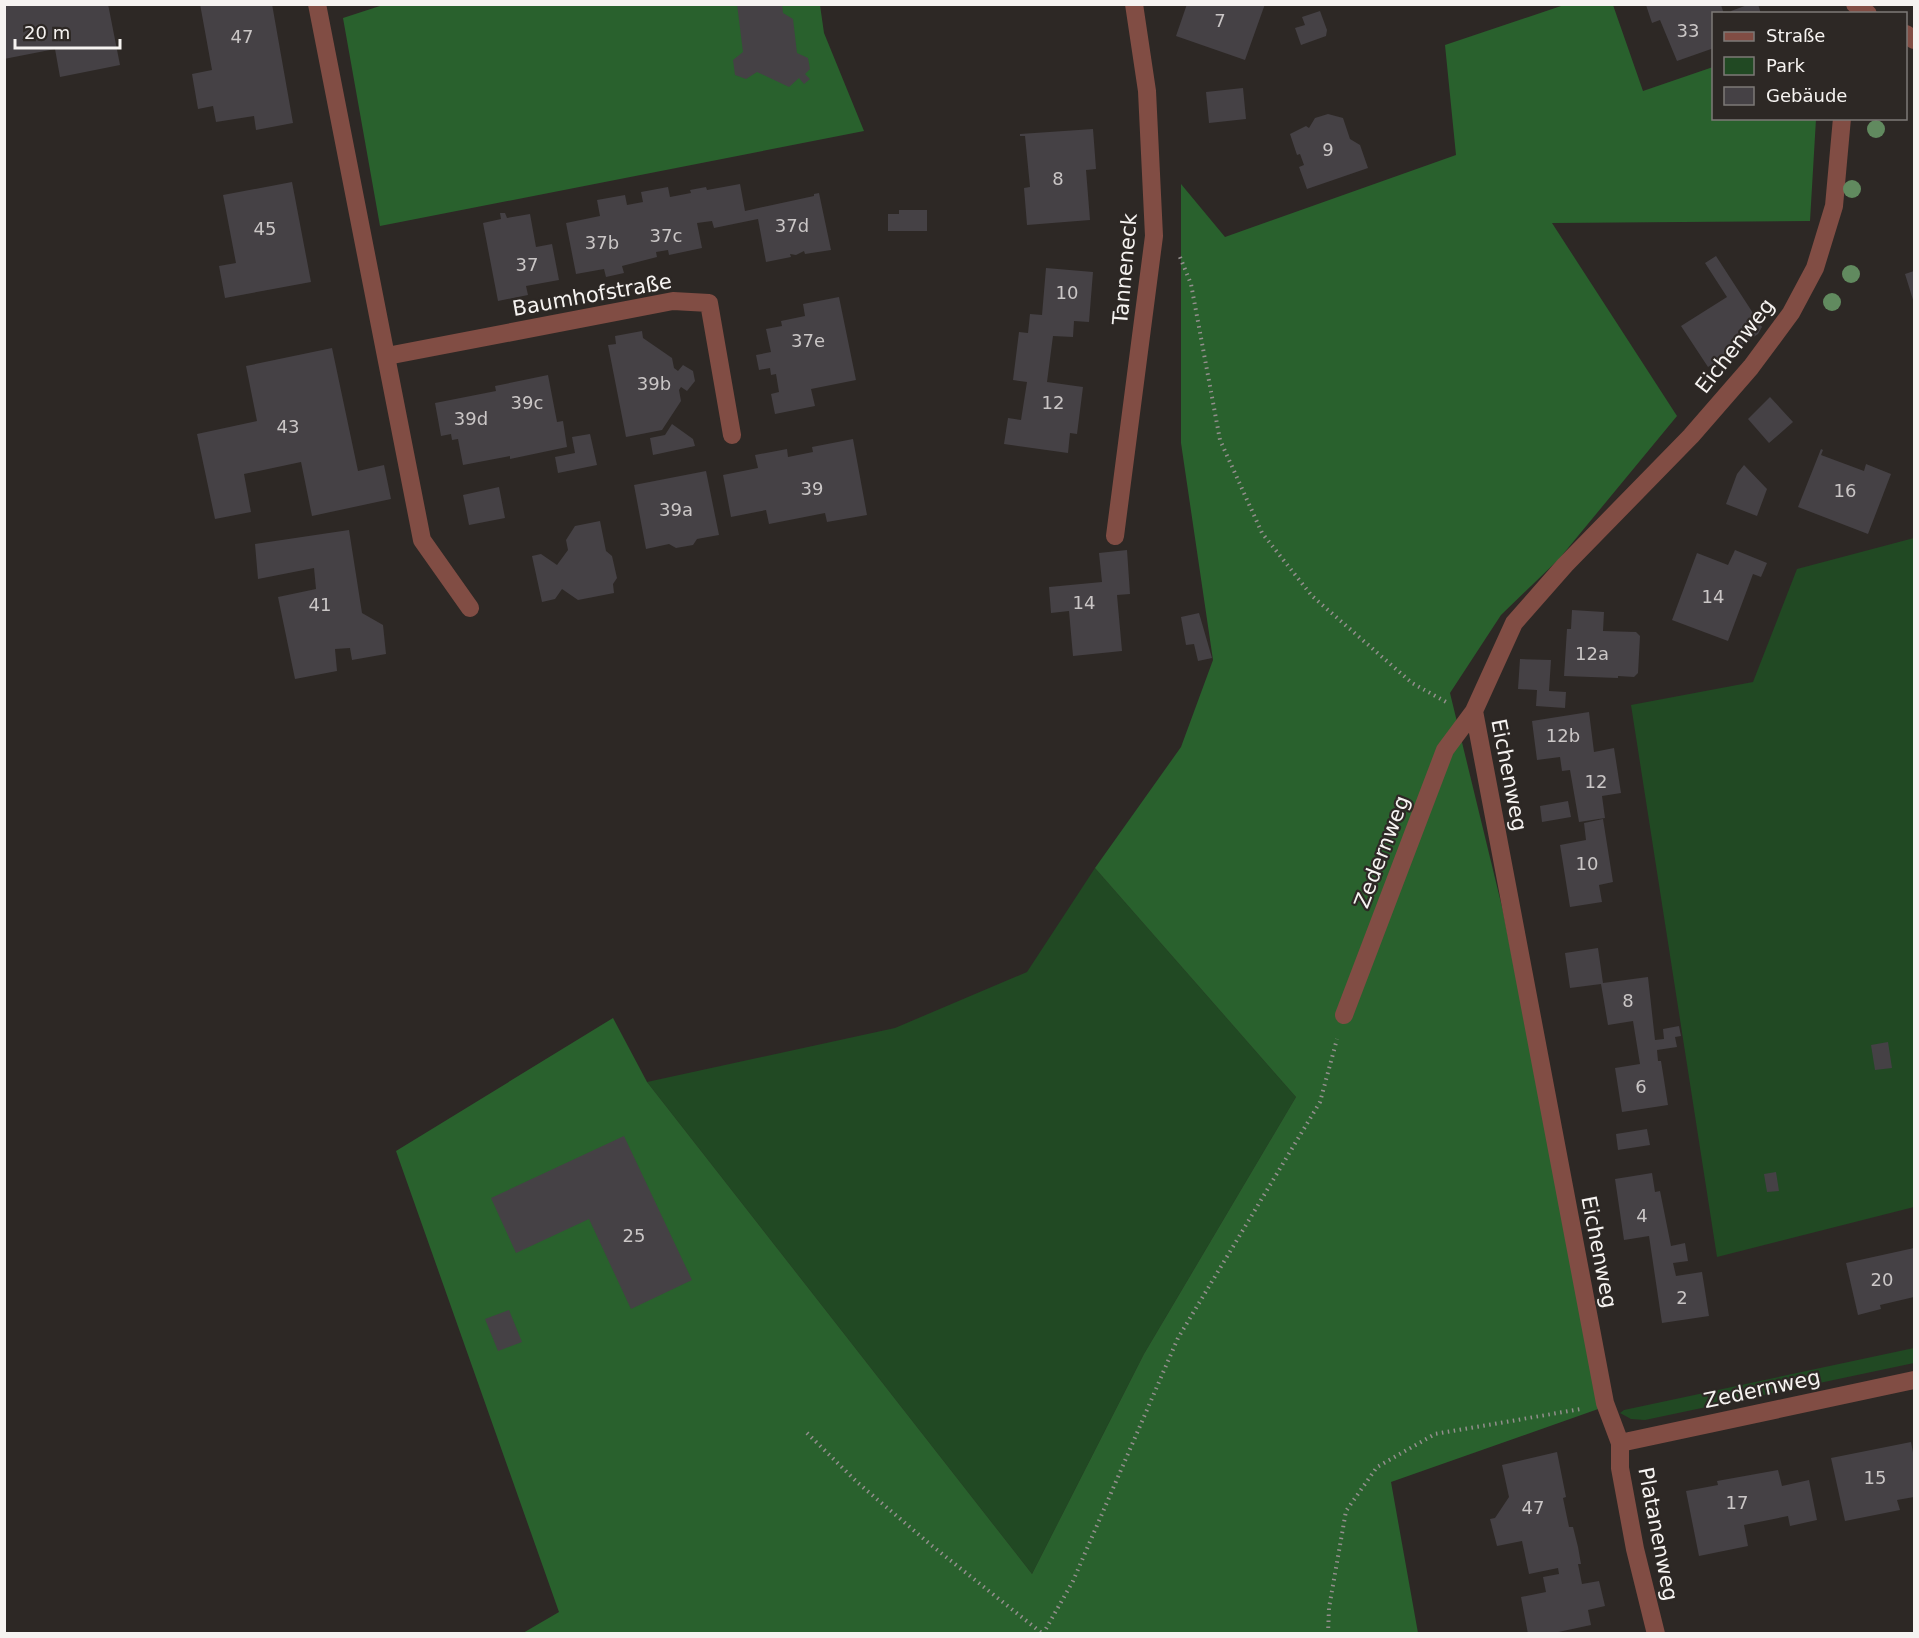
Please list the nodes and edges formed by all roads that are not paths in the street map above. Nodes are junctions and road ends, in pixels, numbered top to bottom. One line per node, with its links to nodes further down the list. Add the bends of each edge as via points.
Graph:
1 (317, 4): 4 (street)
2 (1134, 4): 6 (street, Tanneneck, via 1147,91 1154,236)
3 (1842, 120): 8 (street, Eichenweg, via 1834,206 1815,268 1791,313 1751,367 1691,436 1514,623)
4 (387, 356): 5 (street, Baumhofstraße, via 673,301 709,303); 7 (street, via 422,540)
5 (732, 435)
6 (1115, 536)
7 (470, 608)
8 (1474, 711): 9 (street, Zedernweg, via 1445,750); 11 (street, Eichenweg, via 1605,1403)
9 (1344, 1015)
10 (1914, 1380): 11 (street, Zedernweg)
11 (1620, 1443): 12 (street, Platanenweg, via 1620,1468 1635,1549)
12 (1656, 1634)

